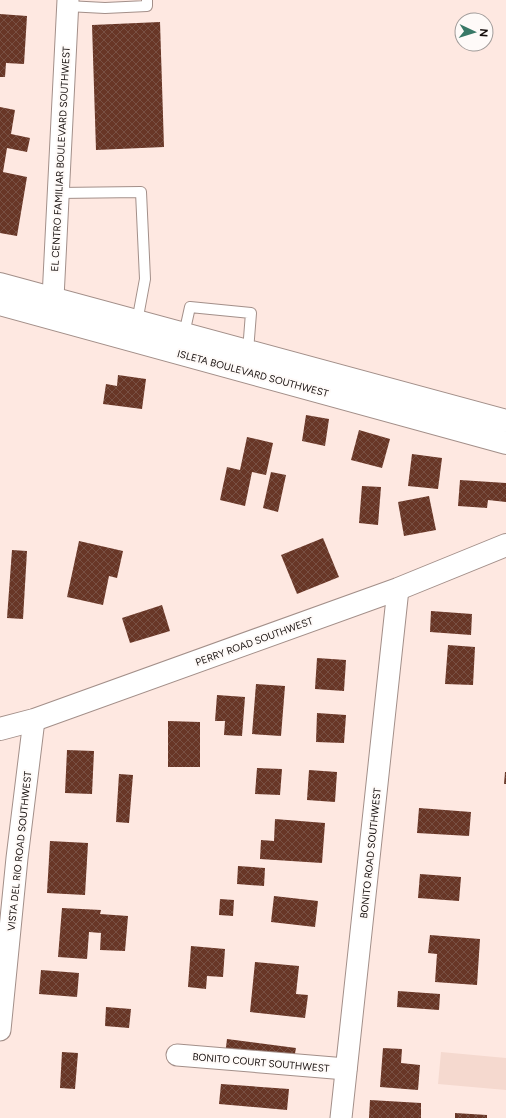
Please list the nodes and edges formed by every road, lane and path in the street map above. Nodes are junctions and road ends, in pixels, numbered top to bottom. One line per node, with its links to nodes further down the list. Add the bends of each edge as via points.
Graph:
1 (147, 0): 2 (lane, via 147,6 106,8)
2 (67, 3): 3 (street, EL CENTRO FAMILIAR BOULEVARD SOUTHWEST)
3 (58, 193): 6 (street, EL CENTRO FAMILIAR BOULEVARD SOUTHWEST); 7 (lane, via 141,192 145,279)
4 (0, 284): 6 (main road, ISLETA BOULEVARD SOUTHWEST)
5 (0, 304): 6 (main road, ISLETA BOULEVARD SOUTHWEST)
6 (50, 308): 7 (main road, ISLETA BOULEVARD SOUTHWEST); 11 (main road, ISLETA BOULEVARD SOUTHWEST)
7 (137, 322): 8 (main road, ISLETA BOULEVARD SOUTHWEST)
8 (184, 334): 9 (main road, ISLETA BOULEVARD SOUTHWEST); 9 (lane, via 190,307 251,314)
9 (248, 352): 10 (main road, ISLETA BOULEVARD SOUTHWEST)
10 (506, 421)
11 (506, 443)
12 (506, 545): 13 (main road, PERRY ROAD SOUTHWEST)
13 (398, 589): 14 (main road, PERRY ROAD SOUTHWEST); 18 (street, BONITO ROAD SOUTHWEST)
14 (34, 720): 15 (main road, PERRY ROAD SOUTHWEST); 16 (street, VISTA DEL RIO ROAD SOUTHWEST)
15 (0, 730)
16 (0, 1030)
17 (177, 1055): 18 (street, BONITO COURT SOUTHWEST)
18 (346, 1069): 19 (street, BONITO ROAD SOUTHWEST)
19 (341, 1118)

